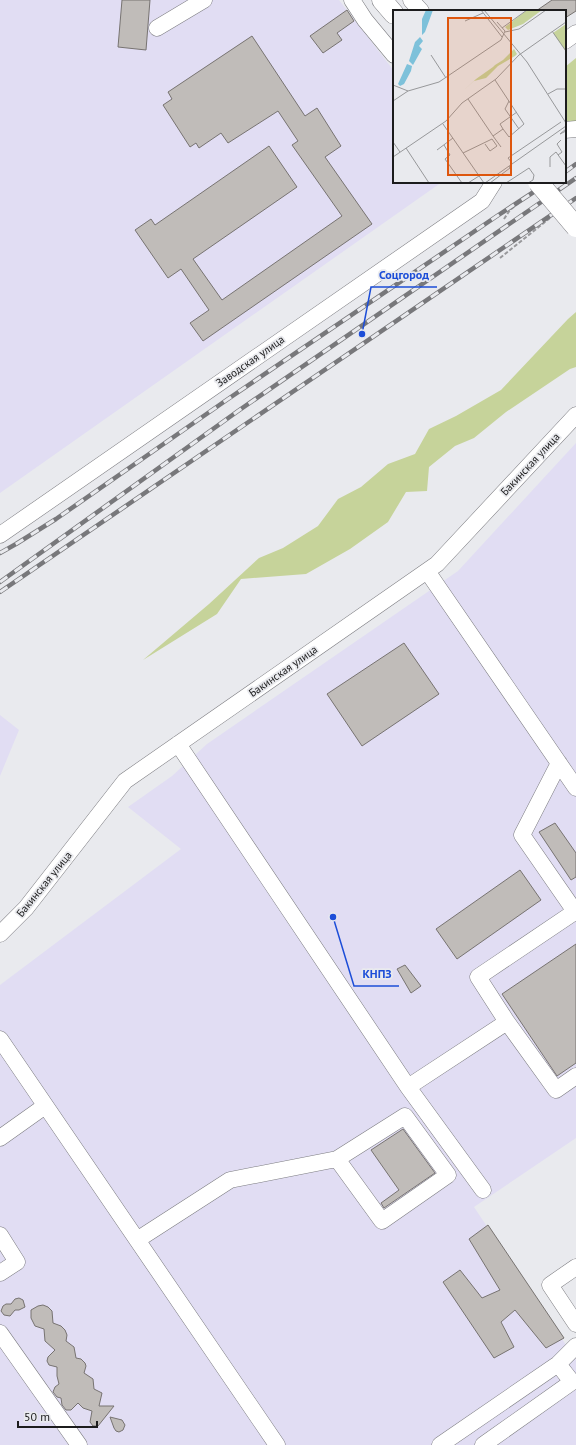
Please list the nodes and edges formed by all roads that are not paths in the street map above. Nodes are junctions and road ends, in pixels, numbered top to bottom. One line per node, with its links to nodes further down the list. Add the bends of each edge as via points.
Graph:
1 (204, 0): 7 (street)
2 (352, 0): 10 (street)
3 (382, 0): 6 (main road)
4 (412, 0): 5 (street)
5 (420, 10)
6 (393, 13)
7 (157, 28)
8 (576, 33): 9 (street)
9 (566, 40)
10 (393, 54)
11 (576, 129): 12 (street)
12 (566, 130)
13 (493, 183): 17 (street, Заводская улица, via 482,201)
14 (536, 186): 15 (main road, bridge)
15 (576, 227)
16 (576, 416): 18 (street, Бакинская улица, via 438,564)
17 (0, 534)
18 (427, 571): 19 (street, Бакинская улица); 20 (street)
19 (178, 744): 23 (street, Бакинская улица, via 125,781 26,908); 27 (street)
20 (558, 763): 21 (street); 22 (street, via 522,835)
21 (576, 788)
22 (576, 912): 24 (street, via 478,977)
23 (0, 934)
24 (507, 1022): 26 (street, via 556,1090); 27 (street)
25 (0, 1039): 28 (street)
26 (576, 1076)
27 (408, 1087): 31 (street)
28 (46, 1106): 29 (street); 33 (street)
29 (0, 1138)
30 (337, 1159): 30 (street, via 405,1116 448,1175 382,1221); 33 (street, via 230,1180)
31 (483, 1190)
32 (0, 1235): 35 (street, via 17,1262)
33 (137, 1240): 41 (street)
34 (576, 1268): 36 (street, via 550,1285)
35 (0, 1273)
36 (576, 1324)
37 (0, 1333): 40 (street)
38 (576, 1346): 39 (street)
39 (558, 1364): 42 (street); 43 (street, via 572,1382)
40 (79, 1445)
41 (277, 1445)
42 (440, 1445)
43 (483, 1445)

